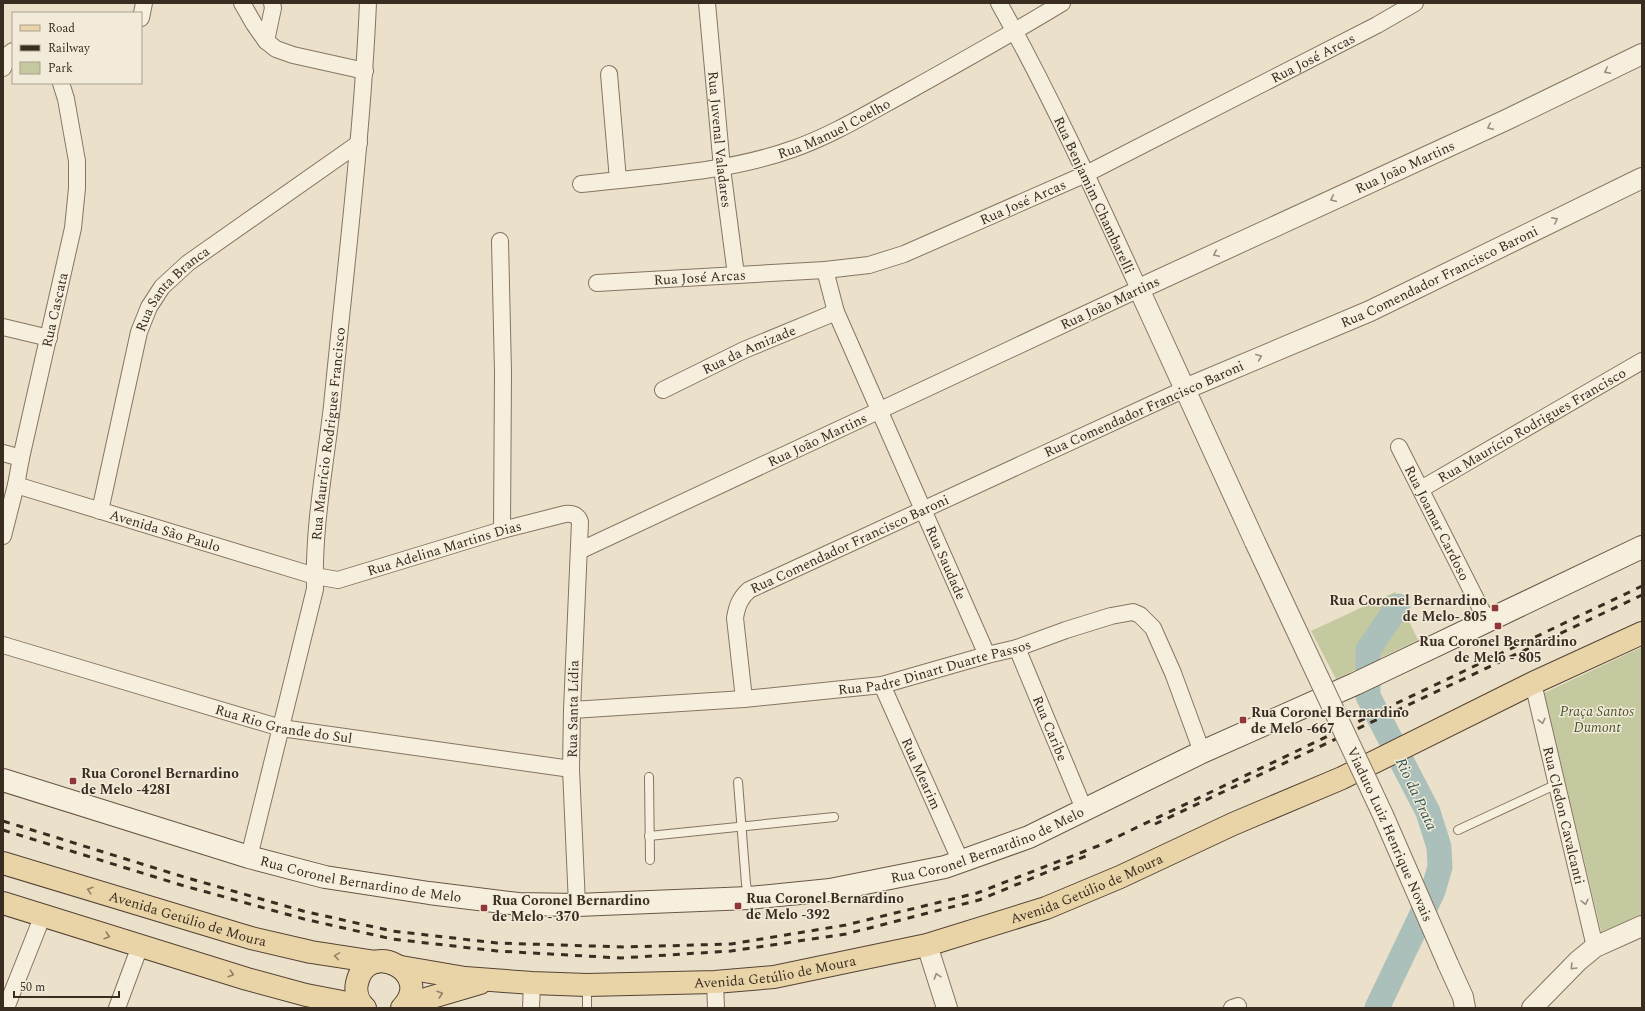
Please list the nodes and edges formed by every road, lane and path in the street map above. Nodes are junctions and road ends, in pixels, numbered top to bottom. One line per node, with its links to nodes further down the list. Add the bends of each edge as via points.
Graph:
1 (144, 3): 9 (street)
2 (242, 3): 11 (street)
3 (272, 3): 11 (street, via 274,8)
4 (368, 3): 15 (street, Rua Maurício Rodrigues Francisco)
5 (706, 3): 19 (street, Rua Juvenal Valadares)
6 (999, 3): 10 (street, Rua Benjamim Chambarelli)
7 (1062, 3): 10 (street, Rua Manuel Coelho)
8 (1415, 3): 20 (street, Rua José Arcas)
9 (142, 13)
10 (1015, 32): 19 (street, Rua Manuel Coelho, via 837,129 793,149); 20 (street, Rua Benjamim Chambarelli)
11 (266, 41): 15 (street, via 276,49 293,55)
12 (12, 52): 14 (street)
13 (1642, 54): 28 (street, Rua João Martins, one-way to 28)
14 (3, 68)
15 (365, 71): 18 (street, Rua Maurício Rodrigues Francisco)
16 (609, 74): 22 (street)
17 (62, 84): 31 (street, Rua Cascata, via 77,162 77,188 73,228)
18 (359, 143): 42 (street, Rua Santa Branca, via 188,263 162,287 149,307 139,332); 49 (street, Rua Maurício Rodrigues Francisco, via 315,550)
19 (722, 168): 22 (street, Rua Manuel Coelho); 26 (street, Rua Juvenal Valadares)
20 (1086, 174): 25 (street, Rua José Arcas, via 904,254 869,265); 28 (street, Rua Benjamim Chambarelli)
21 (1642, 178): 33 (street, Rua Comendador Francisco Baroni, one-way to 21, via 1370,310)
22 (618, 180): 23 (street, Rua Manuel Coelho)
23 (581, 184)
24 (500, 241): 44 (street, via 503,372)
25 (825, 270): 26 (street, Rua José Arcas); 29 (street, Rua Saudade)
26 (736, 275): 27 (street, Rua José Arcas)
27 (597, 283)
28 (1139, 289): 33 (street, Rua Benjamim Chambarelli); 35 (street, Rua João Martins)
29 (836, 312): 34 (street, Rua da Amizade, via 744,350); 35 (street, Rua Saudade)
30 (3, 327): 31 (street)
31 (48, 338): 38 (street, Rua Cascata)
32 (1642, 361): 40 (street, Rua Maurício Rodrigues Francisco)
33 (1185, 389): 41 (street, Rua Comendador Francisco Baroni); 46 (street, Rua Benjamim Chambarelli)
34 (663, 390)
35 (878, 411): 41 (street, Rua Saudade); 48 (street, Rua João Martins)
36 (1399, 447): 40 (street, Rua Joamar Cardoso)
37 (3, 453): 38 (street)
38 (21, 458): 39 (street, Rua Cascata)
39 (16, 485): 42 (street, Avenida São Paulo); 45 (street, Rua Cascata)
40 (1421, 490): 50 (street, Rua Joamar Cardoso)
41 (924, 510): 54 (street, Rua Saudade); 57 (street, Rua Comendador Francisco Baroni, via 760,584 742,595 735,618)
42 (100, 511): 49 (street, Avenida São Paulo)
43 (575, 515): 44 (street, Rua Adelina Martins Dias, via 565,514); 48 (street, Rua Santa Lídia, via 580,522)
44 (502, 530): 49 (street, Rua Adelina Martins Dias, via 347,578 338,580)
45 (3, 536)
46 (1255, 542): 89 (street, Viaduto Luiz Henrique Novais, bridge, via 1383,815 1448,964)
47 (1642, 547): 50 (main road, Rua Coronel Bernardino de Melo)
48 (578, 550): 58 (street, Rua Santa Lídia)
49 (315, 576): 59 (street, Rua Maurício Rodrigues Francisco, via 313,600)
50 (1488, 621): 60 (main road, Rua Coronel Bernardino de Melo)
51 (1642, 633): 55 (main road, Avenida Getúlio de Moura)
52 (3, 645): 59 (street, Rua Rio Grande do Sul)
53 (1017, 648): 54 (street, Rua Padre Dinart Duarte Passos); 60 (street, Rua Padre Dinart Duarte Passos, via 1111,616 1132,612 1140,615 1153,628 1161,644); 66 (street, Rua Caribe)
54 (987, 655): 56 (street, Rua Padre Dinart Duarte Passos)
55 (1533, 684): 65 (street, Rua Cledon Cavalcanti, one-way to 65); 80 (main road, Avenida Getúlio de Moura, via 1342,778 1232,824 1120,877 1046,908)
56 (882, 685): 57 (street, Rua Padre Dinart Duarte Passos); 73 (street, Rua Mearim)
57 (744, 700): 58 (street, Rua Padre Dinart Duarte Passos)
58 (572, 710): 61 (street, Rua Santa Lídia)
59 (281, 728): 61 (street, Rua Rio Grande do Sul); 71 (street, Rua Maurício Rodrigues Francisco)
60 (1202, 752): 66 (main road, Rua Coronel Bernardino de Melo)
61 (571, 769): 77 (street, Rua Santa Lídia)
62 (649, 777): 70 (lane)
63 (3, 780): 71 (main road, Rua Coronel Bernardino de Melo)
64 (738, 782): 68 (lane)
65 (1557, 784): 69 (lane); 82 (street, Rua Cledon Cavalcanti, one-way to 82)
66 (1084, 809): 73 (main road, Rua Coronel Bernardino de Melo, via 1029,836)
67 (834, 817): 68 (lane)
68 (742, 827): 70 (lane); 75 (lane)
69 (1458, 830)
70 (649, 836): 72 (lane)
71 (249, 857): 77 (main road, Rua Coronel Bernardino de Melo, via 325,877 429,893 518,904)
72 (650, 860)
73 (961, 862): 75 (main road, Rua Coronel Bernardino de Melo, via 830,890)
74 (3, 863): 83 (main road, Avenida Getúlio de Moura, one-way to 74, via 311,952 251,938)
75 (749, 898): 77 (main road, Rua Coronel Bernardino de Melo)
76 (3, 903): 78 (main road)
77 (577, 905)
78 (43, 915): 81 (main road, one-way to 81); 92 (street)
79 (1642, 926): 82 (street)
80 (927, 945): 86 (main road, Avenida Getúlio de Moura, via 774,977); 98 (street, one-way to 80)
81 (140, 946): 90 (main road, one-way to 90, via 277,988); 93 (street)
82 (1596, 947): 91 (street, one-way to 91, via 1578,961)
83 (376, 962): 84 (main road, Avenida Getúlio de Moura, via 389,962); 90 (main road, via 364,969 358,981 357,994)
84 (401, 967): 85 (main road, Avenida Getúlio de Moura); 94 (main road, via 408,976 411,988)
85 (488, 980): 87 (main road, Avenida Getúlio de Moura); 94 (main road, Avenida Getúlio de Moura, one-way to 85)
86 (715, 982): 88 (main road, Avenida Getúlio de Moura); 97 (street)
87 (532, 983): 88 (main road, Avenida Getúlio de Moura); 95 (street)
88 (587, 985): 96 (lane)
89 (1469, 1004)
90 (364, 1007)
91 (1535, 1007)
92 (6, 1008)
93 (117, 1008)
94 (403, 1008)
95 (531, 1008)
96 (587, 1008)
97 (716, 1008)
98 (948, 1008)

